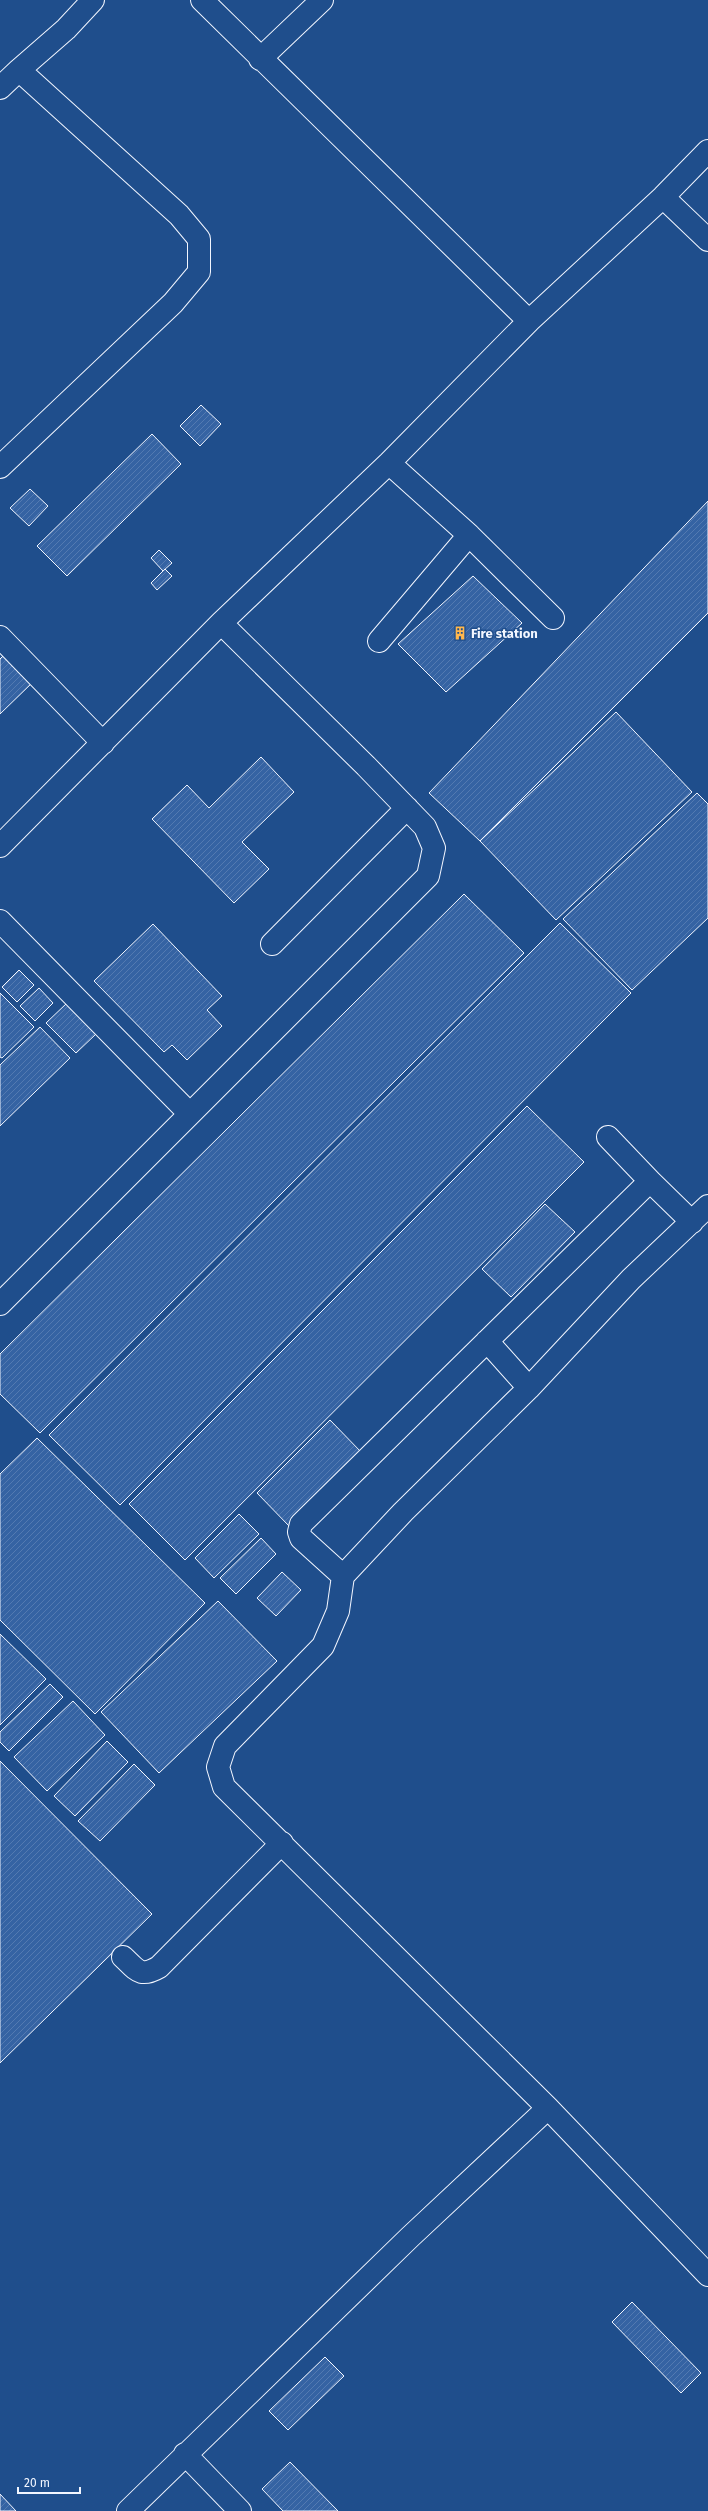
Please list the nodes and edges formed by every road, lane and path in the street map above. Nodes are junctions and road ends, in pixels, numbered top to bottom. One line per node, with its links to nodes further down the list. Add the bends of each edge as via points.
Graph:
1 (93, 0): 5 (lane, via 66,29)
2 (202, 0): 4 (lane)
3 (322, 0): 4 (lane)
4 (260, 59): 10 (lane)
5 (19, 70): 6 (lane); 12 (lane, via 179,215 199,238 199,272 173,303)
6 (0, 88)
7 (708, 151): 8 (lane)
8 (663, 197): 9 (lane); 10 (lane)
9 (708, 240)
10 (529, 321): 11 (lane)
11 (389, 463): 13 (lane); 15 (lane)
12 (0, 467)
13 (469, 535): 14 (lane); 17 (lane)
14 (553, 618)
15 (221, 623): 18 (lane); 19 (lane)
16 (0, 637): 18 (lane)
17 (380, 641)
18 (103, 743): 20 (lane)
19 (407, 808): 22 (lane); 23 (lane, via 425,827 434,848 428,876)
20 (0, 846)
21 (0, 921): 23 (lane)
22 (272, 944)
23 (189, 1113): 28 (lane)
24 (608, 1137): 25 (lane)
25 (650, 1181): 27 (lane); 29 (lane)
26 (708, 1206): 27 (lane)
27 (692, 1222): 30 (lane, via 632,1279)
28 (0, 1304)
29 (487, 1341): 30 (lane); 31 (lane, via 301,1524 301,1538)
30 (529, 1388): 31 (lane, via 402,1512)
31 (343, 1576): 32 (lane, via 338,1611 323,1646 225,1746 218,1767 224,1787)
32 (282, 1843): 33 (lane, via 159,1967 148,1973 138,1971); 34 (lane)
33 (123, 1957)
34 (548, 2108): 35 (lane); 36 (lane, via 404,2242)
35 (708, 2275)
36 (185, 2454): 37 (lane); 38 (lane)
37 (128, 2511)
38 (240, 2511)

